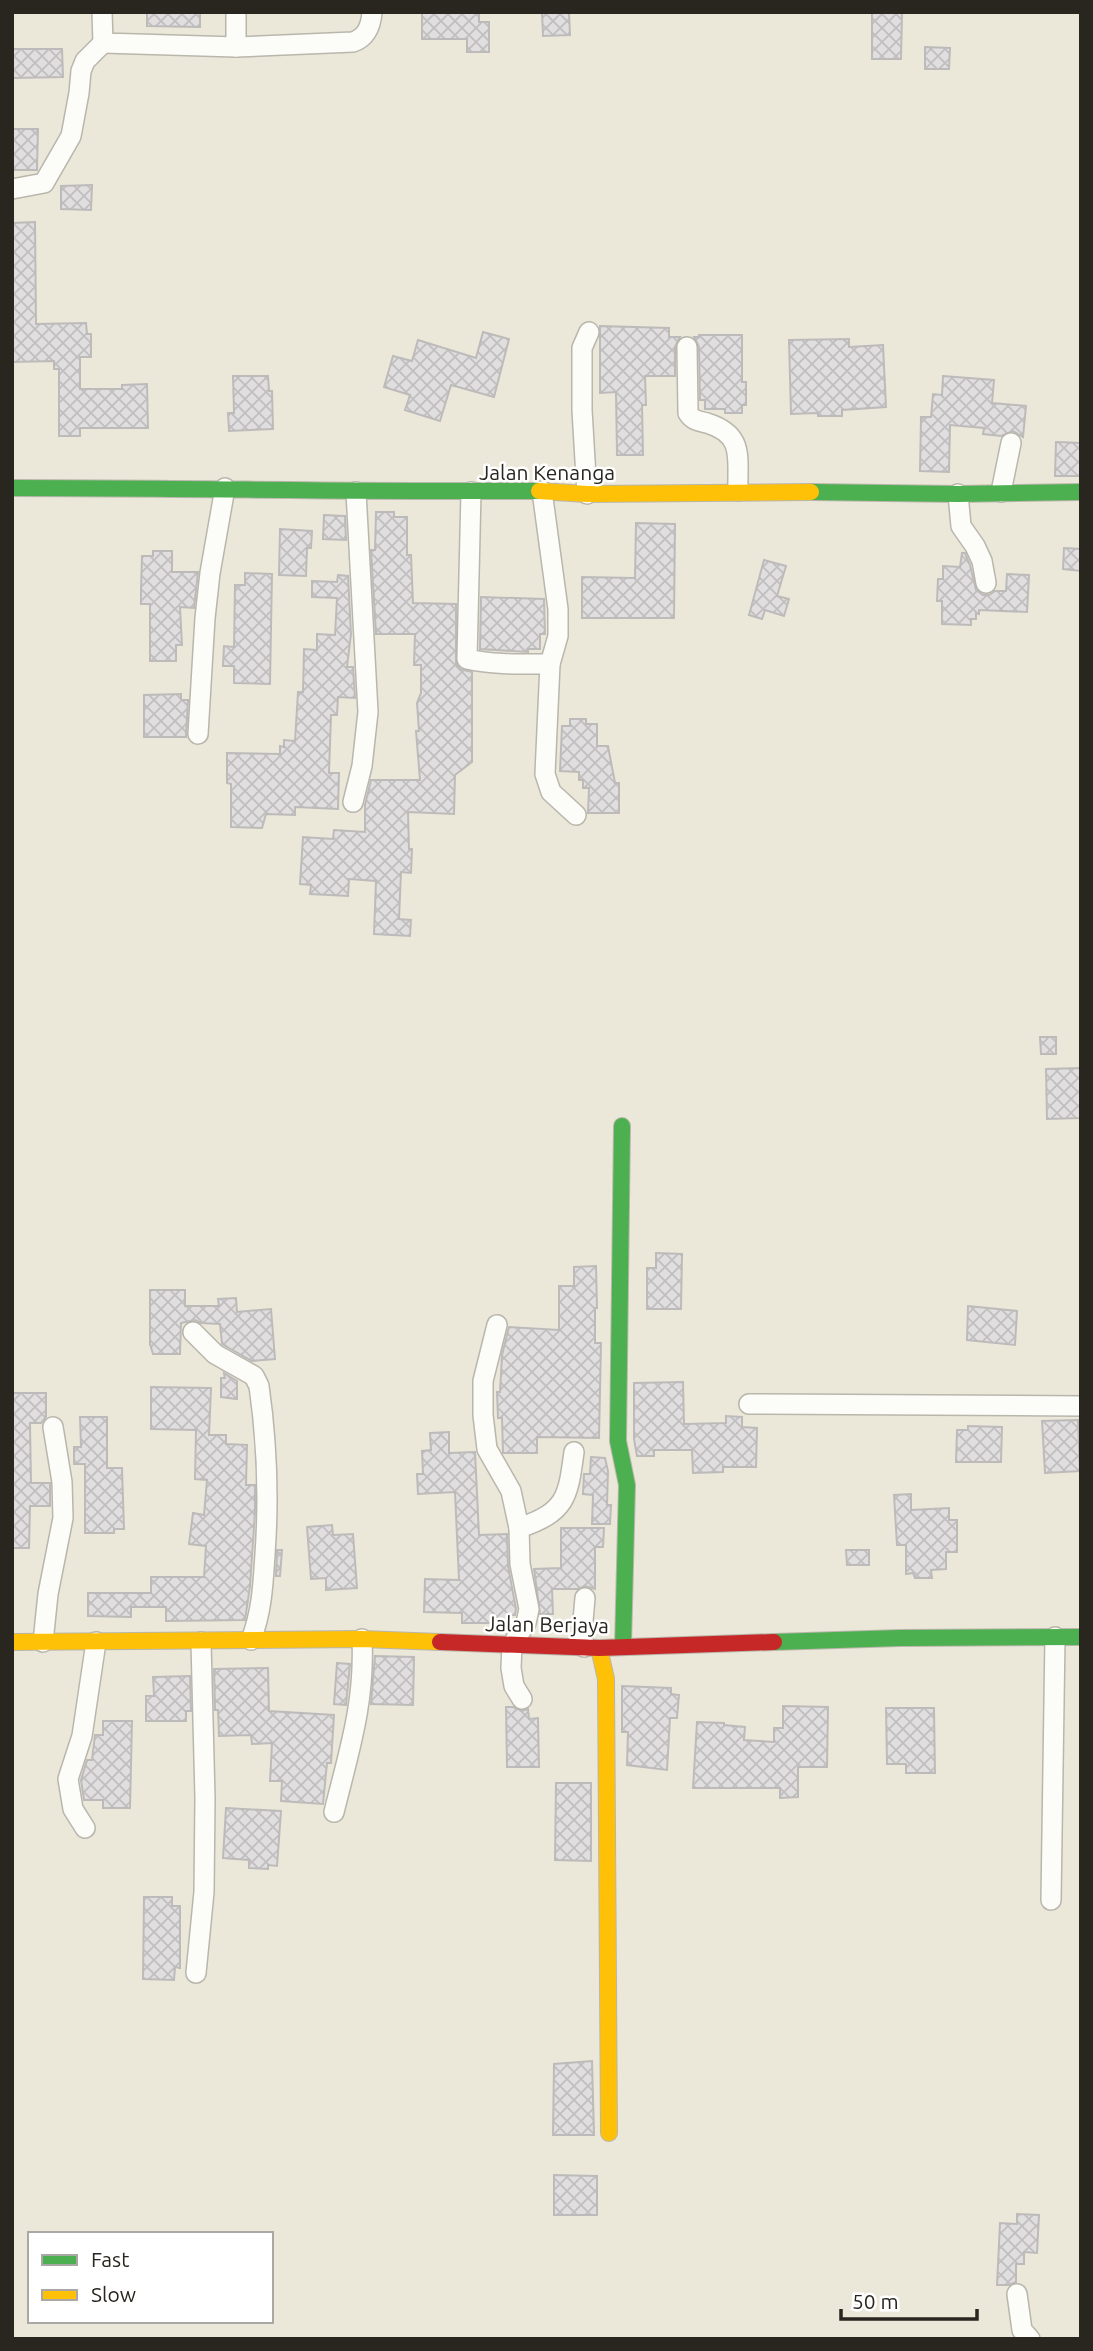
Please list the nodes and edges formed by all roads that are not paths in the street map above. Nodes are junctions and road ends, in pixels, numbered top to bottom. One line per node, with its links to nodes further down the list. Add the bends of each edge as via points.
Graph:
1 (102, 12): 4 (street)
2 (236, 12): 5 (street)
3 (372, 12): 5 (street, via 368,32 353,42)
4 (103, 43): 5 (street); 6 (street, via 81,71 71,136 52,172 44,183)
5 (236, 47)
6 (12, 189)
7 (589, 332): 18 (street, via 582,348)
8 (687, 347): 13 (street, via 688,413 692,419 726,430 733,438)
9 (1011, 443): 16 (street)
10 (12, 488): 11 (street, Jalan Kenanga)
11 (225, 488): 14 (street, Jalan Kenanga); 22 (street, via 207,595)
12 (542, 491): 15 (street, Jalan Kenanga); 18 (street, Jalan Kenanga); 21 (street, via 558,609 558,636)
13 (738, 491): 18 (street, Jalan Kenanga); 19 (street, Jalan Kenanga)
14 (356, 492): 15 (street, Jalan Kenanga); 23 (street, via 368,712)
15 (471, 492): 21 (street, via 467,659)
16 (1001, 492): 17 (street, Jalan Kenanga); 19 (street, Jalan Kenanga)
17 (1081, 492)
18 (587, 494)
19 (958, 494): 20 (street, via 961,526 982,561)
20 (986, 583)
21 (550, 664): 24 (street, via 545,774 551,792)
22 (198, 734)
23 (354, 802)
24 (576, 815)
25 (622, 1126): 43 (street, via 618,1441 627,1485)
26 (497, 1325): 32 (street, via 483,1381 483,1415 487,1449 510,1491)
27 (193, 1332): 37 (street, via 215,1354 254,1376 259,1386 268,1510 260,1616)
28 (749, 1404): 29 (street)
29 (1081, 1406)
30 (53, 1426): 41 (street, via 63,1518)
31 (574, 1452): 32 (street, via 567,1497 541,1521)
32 (519, 1528): 42 (street, via 529,1609)
33 (585, 1598): 44 (street, via 582,1632)
34 (1055, 1637): 35 (street, Jalan Berjaya); 43 (street, Jalan Berjaya); 48 (street)
35 (1081, 1637)
36 (362, 1639): 37 (street, Jalan Berjaya); 42 (street, Jalan Berjaya); 46 (street, via 358,1719)
37 (251, 1640): 40 (street, Jalan Berjaya)
38 (12, 1642): 41 (street, Jalan Berjaya)
39 (96, 1642): 40 (street, Jalan Berjaya); 41 (street, Jalan Berjaya); 47 (street, via 82,1736 68,1780 73,1808)
40 (201, 1642): 49 (street, via 204,1892)
41 (43, 1643)
42 (512, 1646): 44 (street, Jalan Berjaya); 45 (street, via 514,1686)
43 (623, 1646): 44 (street, Jalan Berjaya)
44 (592, 1647): 50 (street, via 606,1679)
45 (522, 1699)
46 (334, 1812)
47 (85, 1828)
48 (1051, 1900)
49 (196, 1973)
50 (609, 2133)
51 (1017, 2294): 52 (street, via 1022,2330)
52 (1030, 2339)

